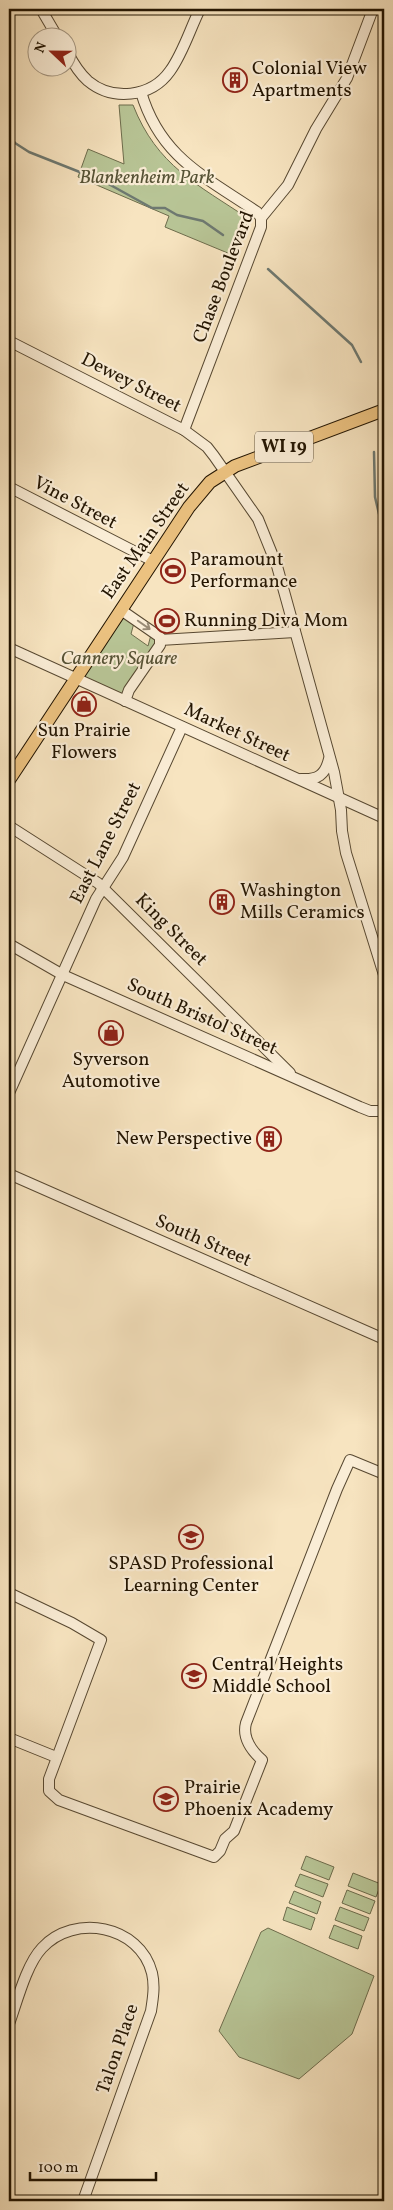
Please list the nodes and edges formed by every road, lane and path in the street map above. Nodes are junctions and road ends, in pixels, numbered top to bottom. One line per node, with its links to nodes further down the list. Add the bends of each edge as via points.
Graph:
1 (41, 9): 4 (street)
2 (200, 9): 6 (street, via 170,72)
3 (373, 9): 7 (street, Chase Boulevard, via 338,95 316,129 288,185)
4 (52, 28)
5 (78, 70): 6 (street, via 97,87 120,94)
6 (141, 92): 7 (street, via 154,125 176,153)
7 (261, 218): 10 (street, Chase Boulevard)
8 (9, 340): 10 (street, Dewey Street)
9 (384, 410): 11 (main road, East Main Street / WI 19)
10 (184, 430): 11 (street, Dewey Street, via 207,447)
11 (225, 472): 13 (main road, East Main Street / WI 19, via 210,482 189,507); 15 (street, Dewey Street, via 258,519 277,566)
12 (9, 487): 13 (street, Vine Street)
13 (153, 561): 14 (main road, East Main Street / WI 19)
14 (125, 612): 16 (street, one-way to 16); 18 (main road, East Main Street / WI 19)
15 (295, 632): 16 (street); 21 (street, Dewey Street)
16 (159, 638): 19 (street, via 160,645)
17 (9, 648): 18 (street, Market Street)
18 (75, 679): 19 (street, Market Street); 23 (main road, East Main Street / WI 19)
19 (125, 701): 20 (street, Market Street)
20 (182, 726): 22 (street, Market Street); 27 (street, East Lane Street, via 123,857)
21 (330, 758): 22 (street, via 326,770 317,779); 24 (street, Dewey Street)
22 (295, 779): 24 (street, Market Street)
23 (9, 780)
24 (339, 798): 25 (street, Market Street); 29 (street, Dewey Street, via 346,852)
25 (384, 818)
26 (9, 826): 27 (street, King Street)
27 (103, 887): 30 (street, East Lane Street); 31 (street, King Street)
28 (9, 944): 30 (street, South Bristol Street)
29 (384, 974)
30 (63, 975): 31 (street, South Bristol Street); 32 (street, East Lane Street)
31 (294, 1077): 33 (street, South Bristol Street, via 370,1111)
32 (9, 1093)
33 (384, 1111)
34 (9, 1174): 35 (street, South Street)
35 (384, 1339)
36 (384, 1474): 39 (street, via 350,1460 337,1489 246,1723 246,1739 262,1760 235,1830 225,1839 217,1855 208,1856 59,1800 49,1791)
37 (9, 1593): 39 (street, via 101,1640)
38 (9, 1738): 39 (street)
39 (56, 1757)
40 (9, 2024): 41 (street, Talon Place, via 32,1962 41,1948 52,1938 69,1931 85,1927 114,1931 145,1957 152,1972 151,2011)
41 (83, 2201)

